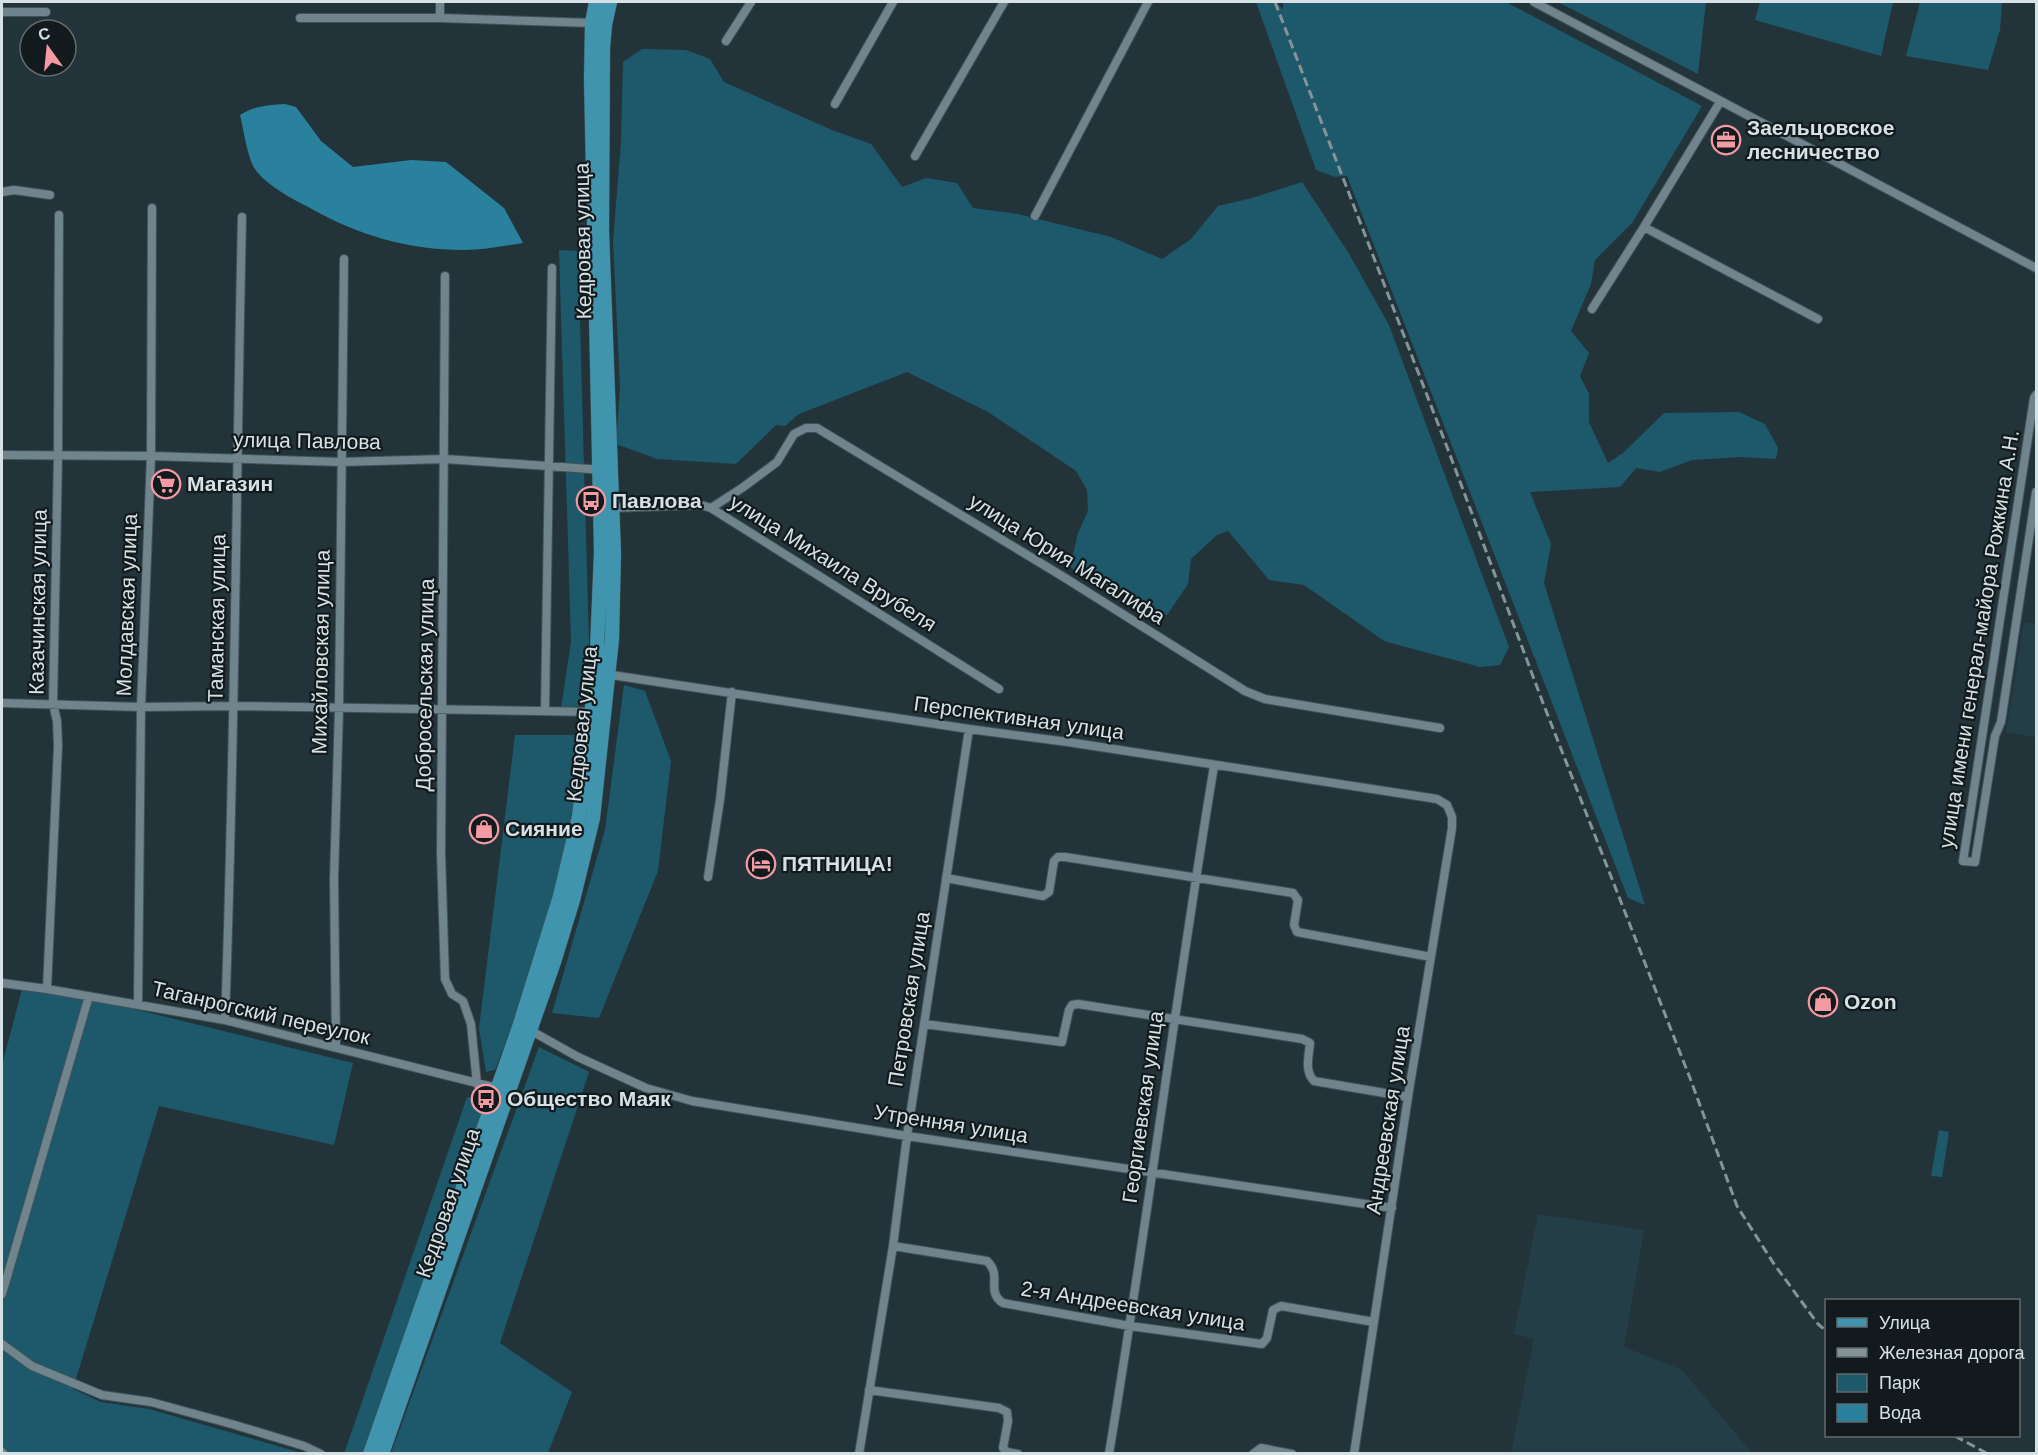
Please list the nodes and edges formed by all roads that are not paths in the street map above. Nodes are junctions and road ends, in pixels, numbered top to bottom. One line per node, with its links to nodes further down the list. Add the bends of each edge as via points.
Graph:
1 (440, 2): 12 (street)
2 (596, 2): 13 (main road, Кедровая улица)
3 (610, 2): 39 (main road, Кедровая улица, via 603,48)
4 (751, 2): 14 (street)
5 (893, 2): 16 (street)
6 (1004, 2): 17 (street)
7 (1148, 2): 22 (street)
8 (1534, 2): 15 (street)
9 (2, 12): 10 (street)
10 (46, 12)
11 (300, 18): 12 (street)
12 (440, 18): 13 (street)
13 (592, 23): 39 (main road, Кедровая улица, via 591,125)
14 (726, 41)
15 (1720, 102): 24 (street); 27 (street)
16 (835, 104)
17 (915, 156)
18 (2, 192): 19 (street)
19 (50, 195)
20 (152, 208): 34 (street, Молдавская улица)
21 (59, 215): 33 (street, Казачинская улица)
22 (1035, 216)
23 (242, 217): 35 (street, Таманская улица)
24 (1644, 227): 29 (street); 30 (street)
25 (344, 259): 37 (street, Михайловская улица)
26 (552, 268): 38 (street, Кедровая улица)
27 (2037, 268)
28 (445, 276): 36 (street, Добросельская улица)
29 (1592, 309)
30 (1818, 319)
31 (2037, 395): 40 (street, улица имени генерал-майора Рожкина А.Н., via 1964,861 1975,862)
32 (2, 455): 33 (street, улица Павлова)
33 (58, 456): 34 (street, улица Павлова); 47 (street, Казачинская улица)
34 (151, 456): 35 (street, улица Павлова); 49 (street, Молдавская улица)
35 (236, 459): 37 (street, улица Павлова); 48 (street, Таманская улица)
36 (445, 459): 37 (street, улица Павлова); 38 (street, улица Павлова); 51 (street, Добросельская улица)
37 (341, 462): 50 (street, Михайловская улица)
38 (548, 465): 39 (street, улица Павлова); 52 (street, Кедровая улица)
39 (605, 470): 41 (main road, Кедровая улица)
40 (2037, 492)
41 (606, 508): 42 (street, улица Михаила Врубеля); 43 (main road, Кедровая улица, via 601,552)
42 (711, 508): 44 (street, улица Михаила Врубеля); 54 (street, улица Юрия Магалифа, via 777,462 794,434 817,428 1245,692 1265,699)
43 (603, 673): 45 (street, Перспективная улица); 53 (main road, Кедровая улица)
44 (999, 689)
45 (732, 692): 55 (street, Перспективная улица); 58 (street)
46 (2, 703): 47 (street)
47 (53, 704): 49 (street); 63 (street, Казачинская улица, via 58,746)
48 (234, 706): 49 (street); 50 (street); 67 (street, Таманская улица)
49 (141, 707): 65 (street, Молдавская улица)
50 (339, 708): 51 (street); 70 (street, Михайловская улица, via 334,879)
51 (443, 711): 52 (street); 71 (street, Добросельская улица, via 444,979 452,994 463,1000 471,1024)
52 (545, 711): 53 (street)
53 (598, 712): 69 (main road, Кедровая улица, via 593,818 570,910)
54 (1440, 728)
55 (969, 729): 56 (street, Перспективная улица); 60 (street, Петровская улица)
56 (1214, 766): 57 (street, Перспективная улица); 59 (street, Георгиевская улица)
57 (1437, 799): 61 (street, Андреевская улица, via 1447,805 1452,828)
58 (708, 877)
59 (1196, 877): 60 (street, via 1058,857 1049,892 1043,896); 61 (street, via 1293,893 1298,900 1294,925 1297,932); 66 (street, Георгиевская улица)
60 (946, 878): 68 (street, Петровская улица)
61 (1431, 957): 73 (street, Андреевская улица)
62 (2, 983): 63 (street, Таганрогский переулок)
63 (47, 989): 64 (street, Таганрогский переулок)
64 (89, 996): 65 (street, Таганрогский переулок); 78 (street)
65 (138, 1004): 67 (street, Таганрогский переулок)
66 (1174, 1019): 68 (street, via 1072,1005 1062,1042 1056,1043); 73 (street, via 1302,1038 1310,1043 1307,1071 1314,1081); 75 (street, Георгиевская улица)
67 (225, 1020): 70 (street, Таганрогский переулок)
68 (924, 1024): 74 (street, Петровская улица)
69 (526, 1027): 72 (main road, Кедровая улица); 74 (street, Утренняя улица, via 578,1057 646,1088 692,1101)
70 (336, 1046): 71 (street, Таганрогский переулок)
71 (477, 1084): 72 (street, Таганрогский переулок)
72 (504, 1089): 84 (main road, Кедровая улица); 85 (main road, Кедровая улица)
73 (1408, 1097): 76 (street, Андреевская улица)
74 (907, 1136): 75 (street, Утренняя улица); 77 (street, Петровская улица)
75 (1152, 1172): 76 (street, Утренняя улица); 80 (street, Георгиевская улица)
76 (1392, 1208): 79 (street, Андреевская улица)
77 (893, 1246): 80 (street, 2-я Андреевская улица, via 987,1261 995,1274 996,1299 1004,1303); 82 (street, Петровская улица)
78 (2, 1294)
79 (1374, 1322): 80 (street, 2-я Андреевская улица, via 1281,1306 1274,1310 1262,1344); 91 (street, Андреевская улица)
80 (1130, 1326): 88 (street, Георгиевская улица)
81 (2, 1344): 83 (street, via 32,1366 102,1395 151,1402)
82 (869, 1390): 86 (street, Петровская улица); 87 (street, via 999,1408 1007,1412 1008,1421 1003,1448)
83 (321, 1454)
84 (370, 1454)
85 (382, 1454)
86 (859, 1454)
87 (1018, 1454)
88 (1109, 1454)
89 (1253, 1454): 90 (street, via 1261,1449)
90 (1292, 1454)
91 (1354, 1454)

